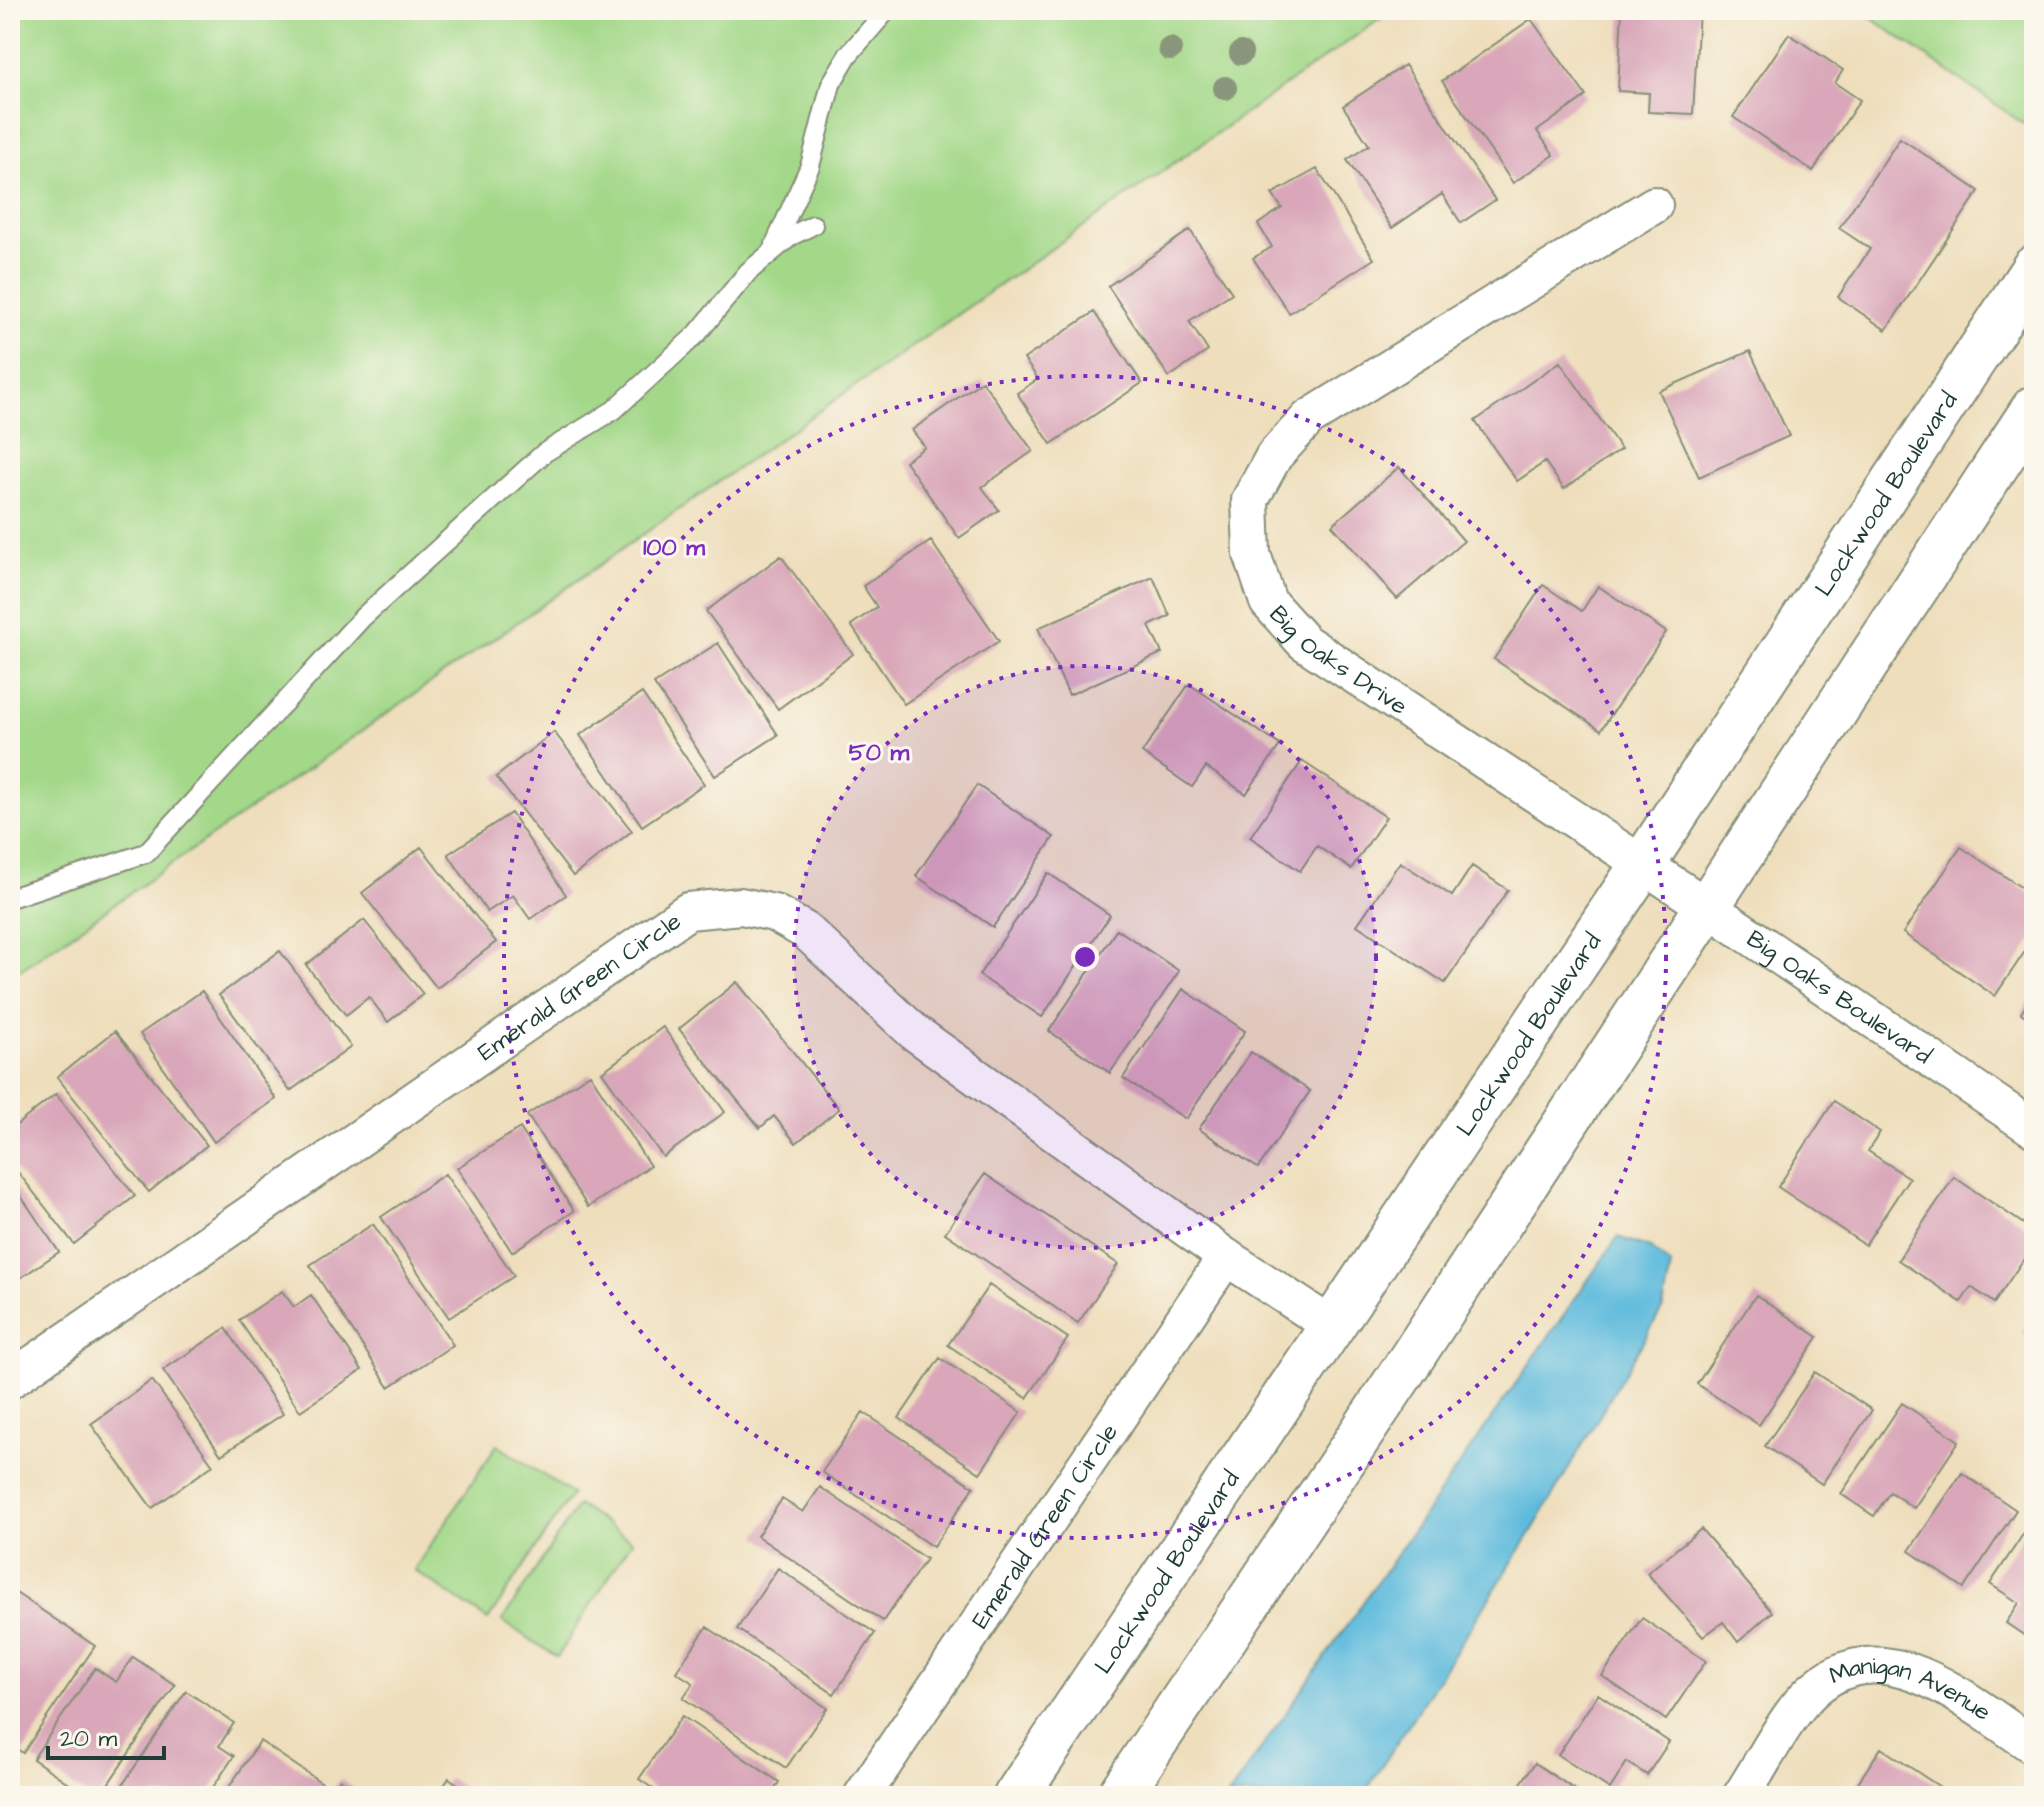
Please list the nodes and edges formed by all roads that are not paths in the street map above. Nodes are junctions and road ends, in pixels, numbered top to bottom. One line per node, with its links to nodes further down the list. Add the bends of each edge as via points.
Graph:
1 (887, 10): 4 (lane, via 831,84 810,166)
2 (1654, 205): 7 (street, Big Oaks Drive, via 1309,418 1274,456 1250,500 1252,554 1268,602 1304,642)
3 (813, 225): 4 (lane)
4 (770, 254): 8 (lane, via 639,388 544,453 363,617 146,853)
5 (2034, 268): 7 (main road, Lockwood Boulevard)
6 (2034, 408): 9 (main road)
7 (1643, 864): 9 (street, Big Oaks Boulevard); 12 (main road, Lockwood Boulevard)
8 (10, 898)
9 (1706, 906): 10 (street, Big Oaks Boulevard); 17 (main road)
10 (2034, 1129)
11 (1226, 1257): 12 (street, Emerald Green Circle); 13 (street, Emerald Green Circle, via 914,1032 806,931 774,913 741,906 688,911); 15 (street, Emerald Green Circle)
12 (1332, 1326): 16 (main road, Lockwood Boulevard)
13 (10, 1380)
14 (2034, 1746): 18 (street, Manigan Avenue, via 1924,1674 1877,1664 1836,1674 1805,1698)
15 (862, 1796)
16 (1016, 1796)
17 (1119, 1796)
18 (1741, 1796)

